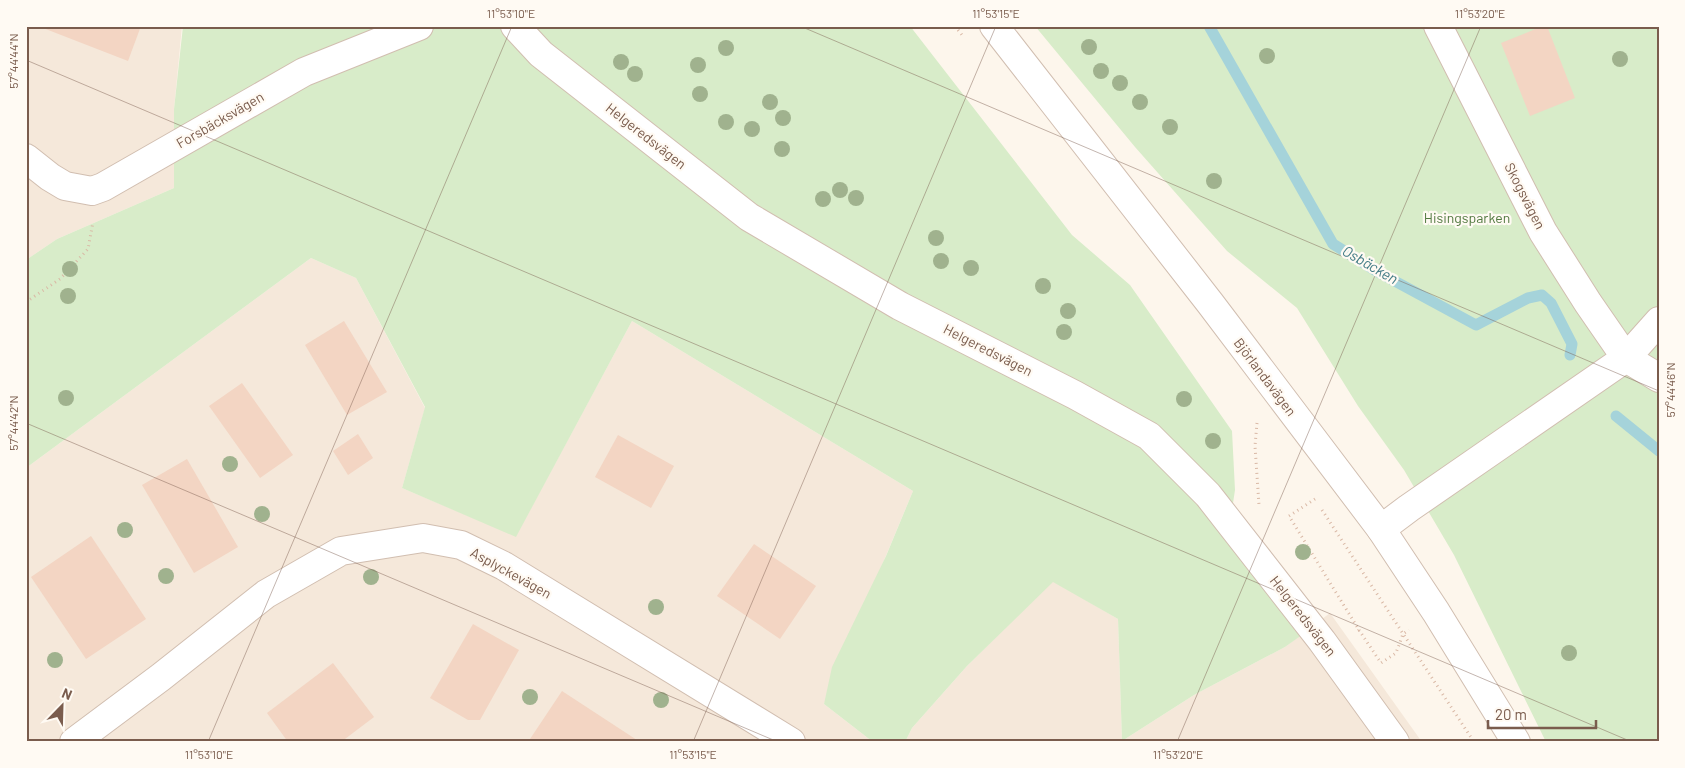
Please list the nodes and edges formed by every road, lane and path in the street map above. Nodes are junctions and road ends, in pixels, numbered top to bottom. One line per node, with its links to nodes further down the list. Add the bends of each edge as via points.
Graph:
1 (419, 26): 8 (street, Forsbäcksvägen, via 304,72)
2 (515, 26): 21 (street, Helgeredsvägen, via 541,54 749,217 900,306 1075,394 1149,436 1208,495)
3 (955, 26): 6 (path)
4 (994, 26): 19 (street, Björlandavägen)
5 (1438, 26): 11 (street, Skogsvägen, via 1543,232)
6 (966, 40)
7 (26, 158): 8 (street, via 65,186)
8 (92, 191): 9 (path, via 95,212 88,249 60,279)
9 (26, 302)
10 (1659, 321): 11 (street)
11 (1626, 358): 12 (street, Skogsvägen); 19 (street)
12 (1659, 378)
13 (1252, 417): 14 (path)
14 (1257, 423): 15 (path); 18 (path, via 1255,446)
15 (1263, 431)
16 (1310, 491): 17 (path)
17 (1315, 499): 20 (path, via 1289,516); 26 (path)
18 (1259, 506)
19 (1381, 529): 27 (street, Björlandavägen)
20 (1359, 630): 21 (path); 22 (path)
21 (1331, 652): 25 (street, Helgeredsvägen)
22 (1381, 663)
23 (74, 742): 24 (street, Asplyckevägen, via 266,594 341,551 423,538 461,546 504,566)
24 (791, 742)
25 (1395, 742)
26 (1474, 742)
27 (1516, 742)

